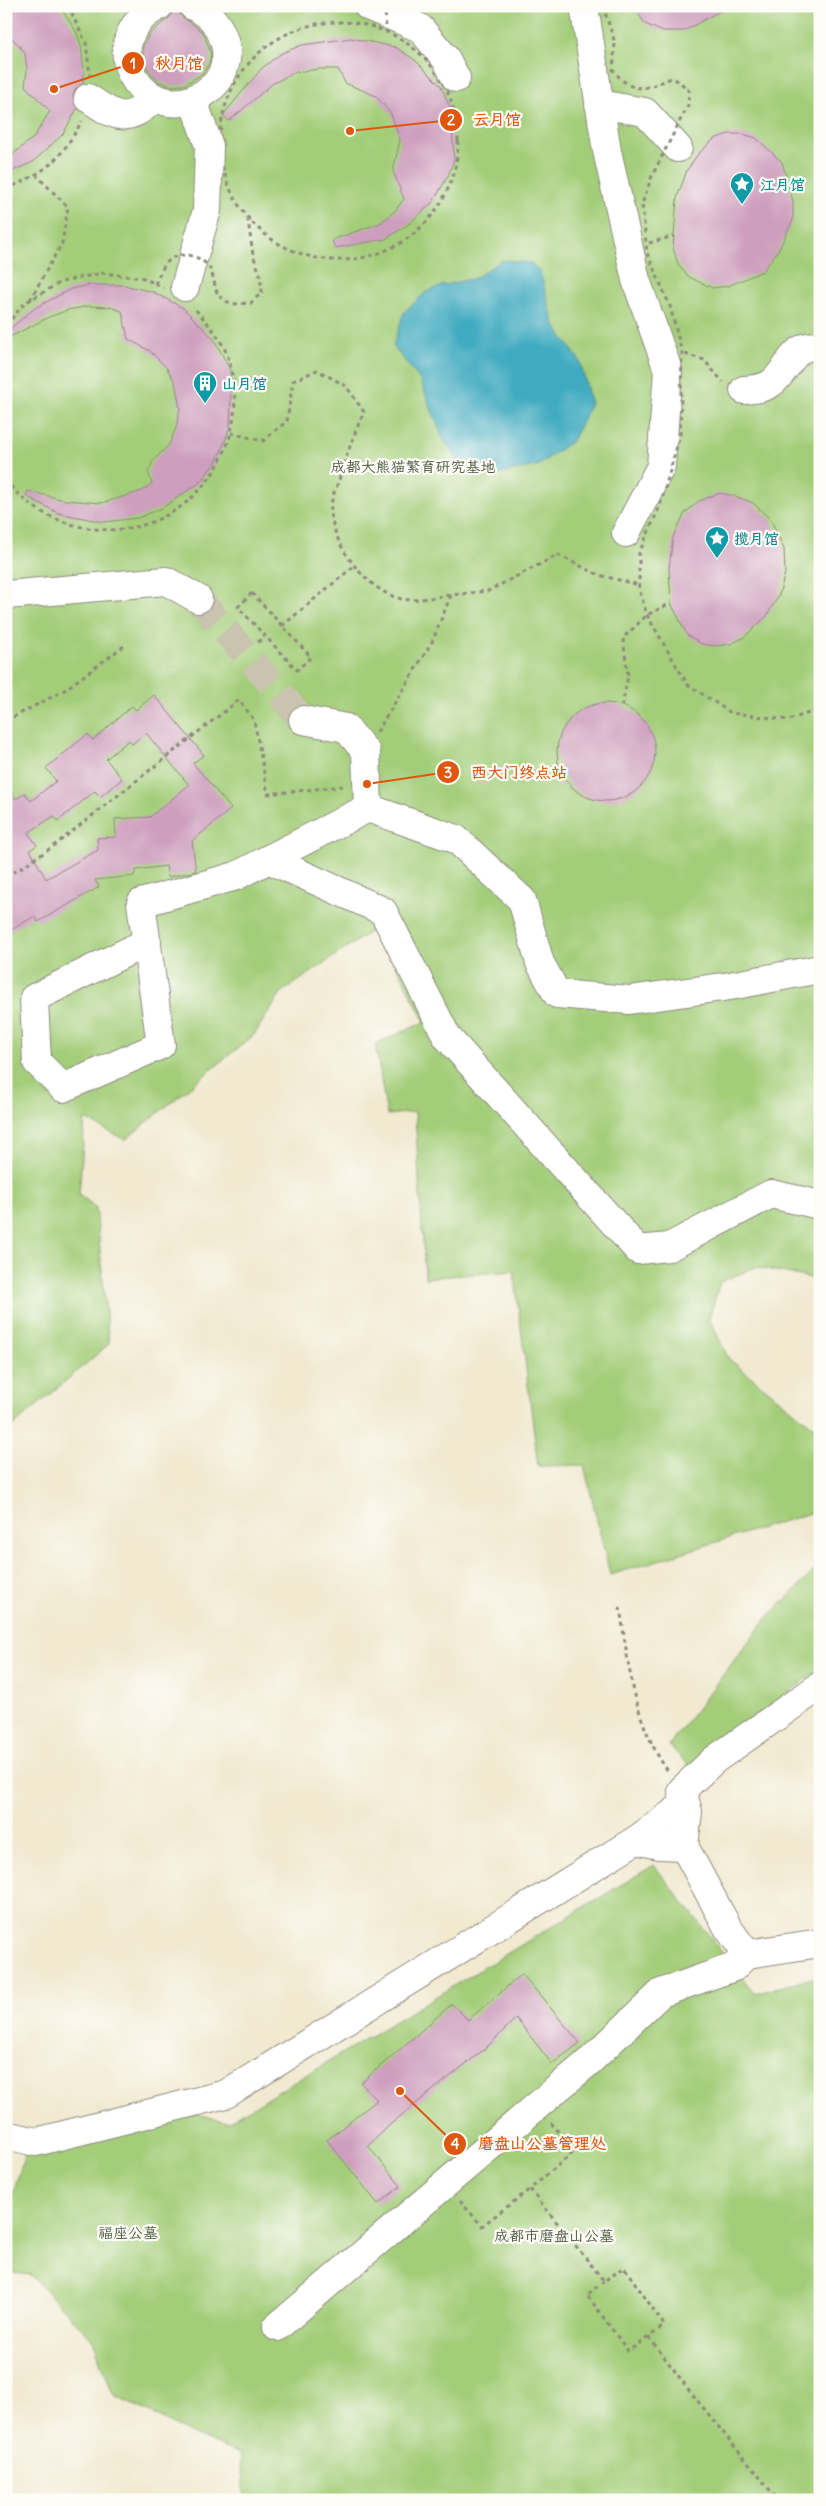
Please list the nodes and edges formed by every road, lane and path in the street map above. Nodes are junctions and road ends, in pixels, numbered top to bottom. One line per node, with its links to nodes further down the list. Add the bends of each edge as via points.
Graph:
1 (159, 6): 7 (street, via 144,15)
2 (193, 6): 12 (street, via 216,22 224,37 226,53 223,70 215,84 203,96)
3 (368, 6): 9 (street, via 420,28 446,59)
4 (385, 6): 8 (path, bridge)
5 (584, 6): 13 (street)
6 (603, 6): 18 (path, bridge, via 615,43 614,70 623,82 634,89 652,87 671,78 689,91 688,105 652,176 642,204)
7 (127, 17): 11 (street, via 126,59 131,75)
8 (386, 31): 16 (path, via 346,22 306,27 270,44 241,73 224,109 219,149 228,187); 16 (path, via 419,53 444,84 457,121 457,159 445,196 422,227 390,249 352,260 314,258 278,244)
9 (456, 78)
10 (88, 98): 11 (street, via 114,115 130,116 141,112)
11 (154, 98): 12 (street, via 170,103)
12 (193, 100): 20 (street, via 208,146 207,210)
13 (599, 104): 14 (street, via 645,112); 28 (street, via 636,280 668,370 661,466)
14 (678, 148)
15 (37, 176): 21 (path, via 68,207 62,243)
16 (248, 220): 19 (path, bridge, via 262,292 251,303 225,302 218,294 210,270 201,259 188,255 173,258 163,268)
17 (674, 236): 18 (path)
18 (646, 244): 24 (path, bridge, via 670,306)
19 (155, 284): 20 (path); 21 (path, via 144,278 102,274 61,282)
20 (179, 292): 26 (path, via 211,325 230,362 236,404)
21 (29, 301): 22 (path)
22 (6, 325)
23 (820, 347): 25 (street, via 800,348 772,383 759,389)
24 (682, 353): 25 (path, via 704,360 723,382); 30 (path, bridge, via 680,435 660,506 639,554)
25 (744, 390)
26 (231, 433): 27 (path, via 229,445 208,482 177,511 137,528 94,531 52,519 17,495); 29 (path, via 263,440 287,420 293,381 317,370 346,386 364,412 346,454 331,504 332,521 339,542)
27 (6, 480)
28 (626, 533)
29 (353, 567): 32 (path, via 382,591 403,600); 36 (path)
30 (639, 585): 32 (path, via 599,575 558,555 488,591); 35 (path, bridge)
31 (6, 595): 33 (street, via 166,581)
32 (451, 595): 44 (path, via 432,642)
33 (198, 599)
34 (671, 603): 35 (path)
35 (647, 615): 40 (path, via 623,638 628,676); 41 (path, bridge, via 688,684 731,713 789,720)
36 (282, 626): 37 (path, via 252,594 238,607); 37 (path, via 311,657 297,670)
37 (266, 636): 38 (path)
38 (258, 642)
39 (124, 646): 43 (path, via 63,691)
40 (622, 706)
41 (820, 709)
42 (303, 720): 44 (street, via 346,728)
43 (6, 721)
44 (366, 752): 45 (street)
45 (368, 796): 46 (street); 47 (path, via 268,794 254,720 239,700 51,848 11,874); 49 (street, via 456,839 522,900 540,963 557,994 630,1000 730,986)
46 (268, 859): 48 (street, via 236,876 141,903); 50 (street, via 384,911 447,1037 638,1250 669,1247 771,1194)
47 (6, 872)
48 (147, 942): 48 (street, via 161,1045 63,1088 37,1062 34,998)
49 (820, 968)
50 (820, 1205)
51 (620, 1607): 53 (path, via 629,1671 640,1713 656,1754)
52 (820, 1686): 53 (street, via 714,1760)
53 (684, 1797): 54 (street); 55 (street, via 688,1812)
54 (636, 1840): 55 (street); 59 (street, via 226,2094 36,2142)
55 (684, 1846): 57 (street, via 728,1928)
56 (820, 1944): 57 (street)
57 (747, 1954): 58 (street, via 734,1967 661,1993 591,2060)
58 (536, 2105): 60 (street); 61 (path, via 575,2151)
59 (6, 2135)
60 (444, 2184): 61 (path, via 482,2226); 63 (street)
61 (530, 2189): 62 (path)
62 (604, 2281): 64 (path, via 624,2267 664,2325); 64 (path, via 587,2295 628,2351)
63 (278, 2327)
64 (649, 2337): 65 (path)
65 (778, 2500)

